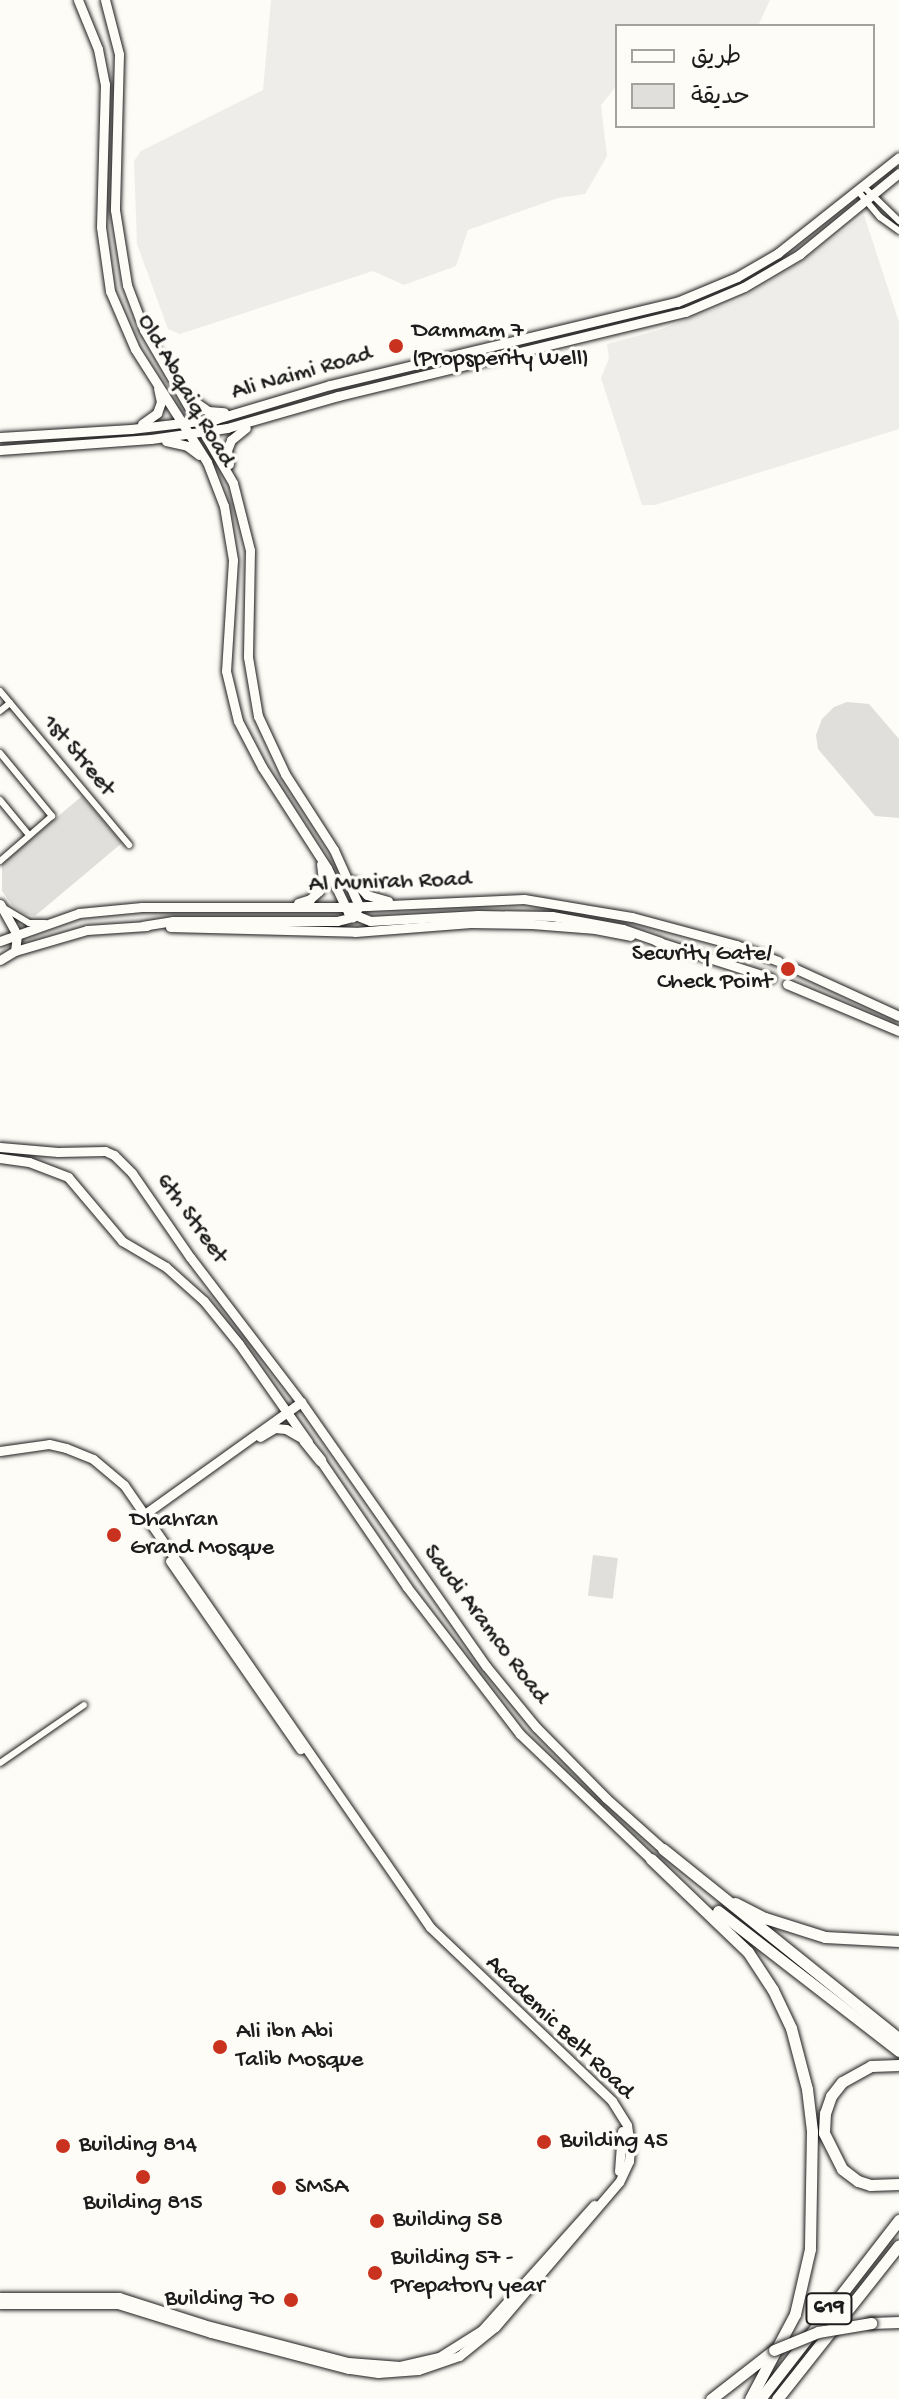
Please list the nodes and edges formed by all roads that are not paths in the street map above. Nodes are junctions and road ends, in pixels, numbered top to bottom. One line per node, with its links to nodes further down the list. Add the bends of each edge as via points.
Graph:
1 (78, 0): 9 (main road, Old Abqaiq Road, via 92,30 105,84 104,269 120,320)
2 (105, 0): 10 (main road, Old Abqaiq Road, via 121,73 115,210 121,261 144,330)
3 (899, 157): 5 (main road, Ali Naimi Road)
4 (899, 173): 6 (main road, Ali Naimi Road)
5 (861, 189): 6 (street); 11 (main road, Ali Naimi Road, via 778,253 677,302 330,385)
6 (869, 198): 7 (street); 8 (street); 12 (main road, Ali Naimi Road, via 782,265 685,312)
7 (899, 221)
8 (899, 231)
9 (156, 381): 14 (main road, Old Abqaiq Road); 15 (main road, via 161,396 157,413)
10 (175, 382): 11 (main road, via 208,411); 13 (main road, Old Abqaiq Road)
11 (247, 411): 13 (main road, Ali Naimi Road)
12 (264, 418): 16 (main road, Ali Naimi Road); 22 (main road, via 231,440 227,456)
13 (199, 421): 14 (main road, Ali Naimi Road); 16 (main road, Old Abqaiq Road)
14 (183, 423): 15 (main road, Ali Naimi Road); 17 (main road, Old Abqaiq Road)
15 (131, 429): 18 (main road, Ali Naimi Road)
16 (206, 432): 17 (main road, Ali Naimi Road); 22 (main road, Old Abqaiq Road)
17 (190, 435): 19 (main road, Ali Naimi Road); 21 (main road, Old Abqaiq Road)
18 (0, 437)
19 (151, 439): 20 (main road, Ali Naimi Road); 21 (main road, via 187,446)
20 (0, 450)
21 (207, 462): 30 (main road, Old Abqaiq Road, via 231,543 226,657 232,704 252,752)
22 (233, 483): 31 (main road, Old Abqaiq Road, via 250,550 249,667 258,716 279,765)
23 (1, 696): 24 (street, 1st Street)
24 (10, 703): 25 (street); 29 (street, 1st Street)
25 (0, 711)
26 (0, 753): 28 (street, via 52,816)
27 (0, 800): 28 (street)
28 (29, 835): 32 (street)
29 (129, 845)
30 (315, 849): 35 (main road, via 323,875 319,891); 36 (main road, Old Abqaiq Road)
31 (334, 850): 34 (main road, via 362,892); 37 (main road, Old Abqaiq Road)
32 (0, 862)
33 (0, 903): 38 (street, via 29,923); 40 (main road)
34 (407, 904): 37 (main road, Al Munirah Road); 45 (main road, Al Munirah Road, via 524,899 579,906)
35 (285, 907): 36 (main road, Al Munirah Road); 38 (main road, Al Munirah Road, via 142,907 79,913)
36 (345, 907): 37 (main road, Al Munirah Road)
37 (356, 911): 39 (main road, via 337,921); 42 (main road, via 370,921 552,916)
38 (48, 924): 40 (main road, Al Munirah Road)
39 (143, 926): 42 (main road, Al Munirah Road, via 355,932 532,924); 43 (main road, Al Munirah Road, via 87,930)
40 (17, 935): 41 (main road, Al Munirah Road); 43 (main road)
41 (0, 942): 43 (main road)
42 (660, 942): 47 (main road, Al Munirah Road)
43 (15, 951): 44 (main road, Al Munirah Road)
44 (0, 960)
45 (778, 961)
46 (794, 968): 49 (main road)
47 (771, 978)
48 (787, 984): 50 (main road)
49 (899, 1016)
50 (899, 1031)
51 (0, 1147): 53 (main road, 6th Street, via 114,1155 146,1190 190,1257)
52 (0, 1158): 54 (main road, 6th Street, via 68,1177 122,1241 166,1267 204,1301)
53 (301, 1402): 54 (main road); 62 (main road, Saudi Aramco Road, via 486,1666 536,1727)
54 (288, 1412): 57 (main road, 6th Street); 58 (main road)
55 (304, 1440): 57 (highway); 58 (main road, via 275,1428)
56 (0, 1454): 59 (main road, Academic Belt Road, via 49,1444 83,1454 116,1476)
57 (320, 1460): 63 (main road, Saudi Aramco Road, via 407,1587 520,1734)
58 (209, 1467): 59 (main road)
59 (142, 1516): 72 (main road, Academic Belt Road, via 433,1938 617,2117 623,2132 620,2170 482,2330 451,2352 414,2364 379,2367 348,2362 119,2297); 73 (main road, Academic Belt Road, via 430,1927 617,2107 629,2136 629,2161 611,2193 495,2327 459,2356 418,2370 392,2374 348,2369 118,2304)
60 (84, 1705): 61 (street)
61 (0, 1763)
62 (663, 1849): 64 (highway)
63 (651, 1859): 67 (highway); 76 (highway, via 748,1952 791,2028 807,2089 813,2221 806,2273 795,2314)
64 (700, 1880): 65 (highway, via 735,1903 798,1931); 66 (highway)
65 (899, 1941)
66 (899, 2039)
67 (899, 2051)
68 (899, 2065): 69 (highway, via 871,2066 842,2082 825,2113 824,2133 842,2169 858,2181)
69 (899, 2184)
70 (899, 2220): 77 (highway, 619)
71 (899, 2245): 78 (highway, 619)
72 (0, 2297)
73 (0, 2304)
74 (899, 2322): 75 (highway, 619, bridge, via 818,2332 774,2350)
75 (711, 2399)
76 (750, 2399)
77 (760, 2399)
78 (777, 2399)

